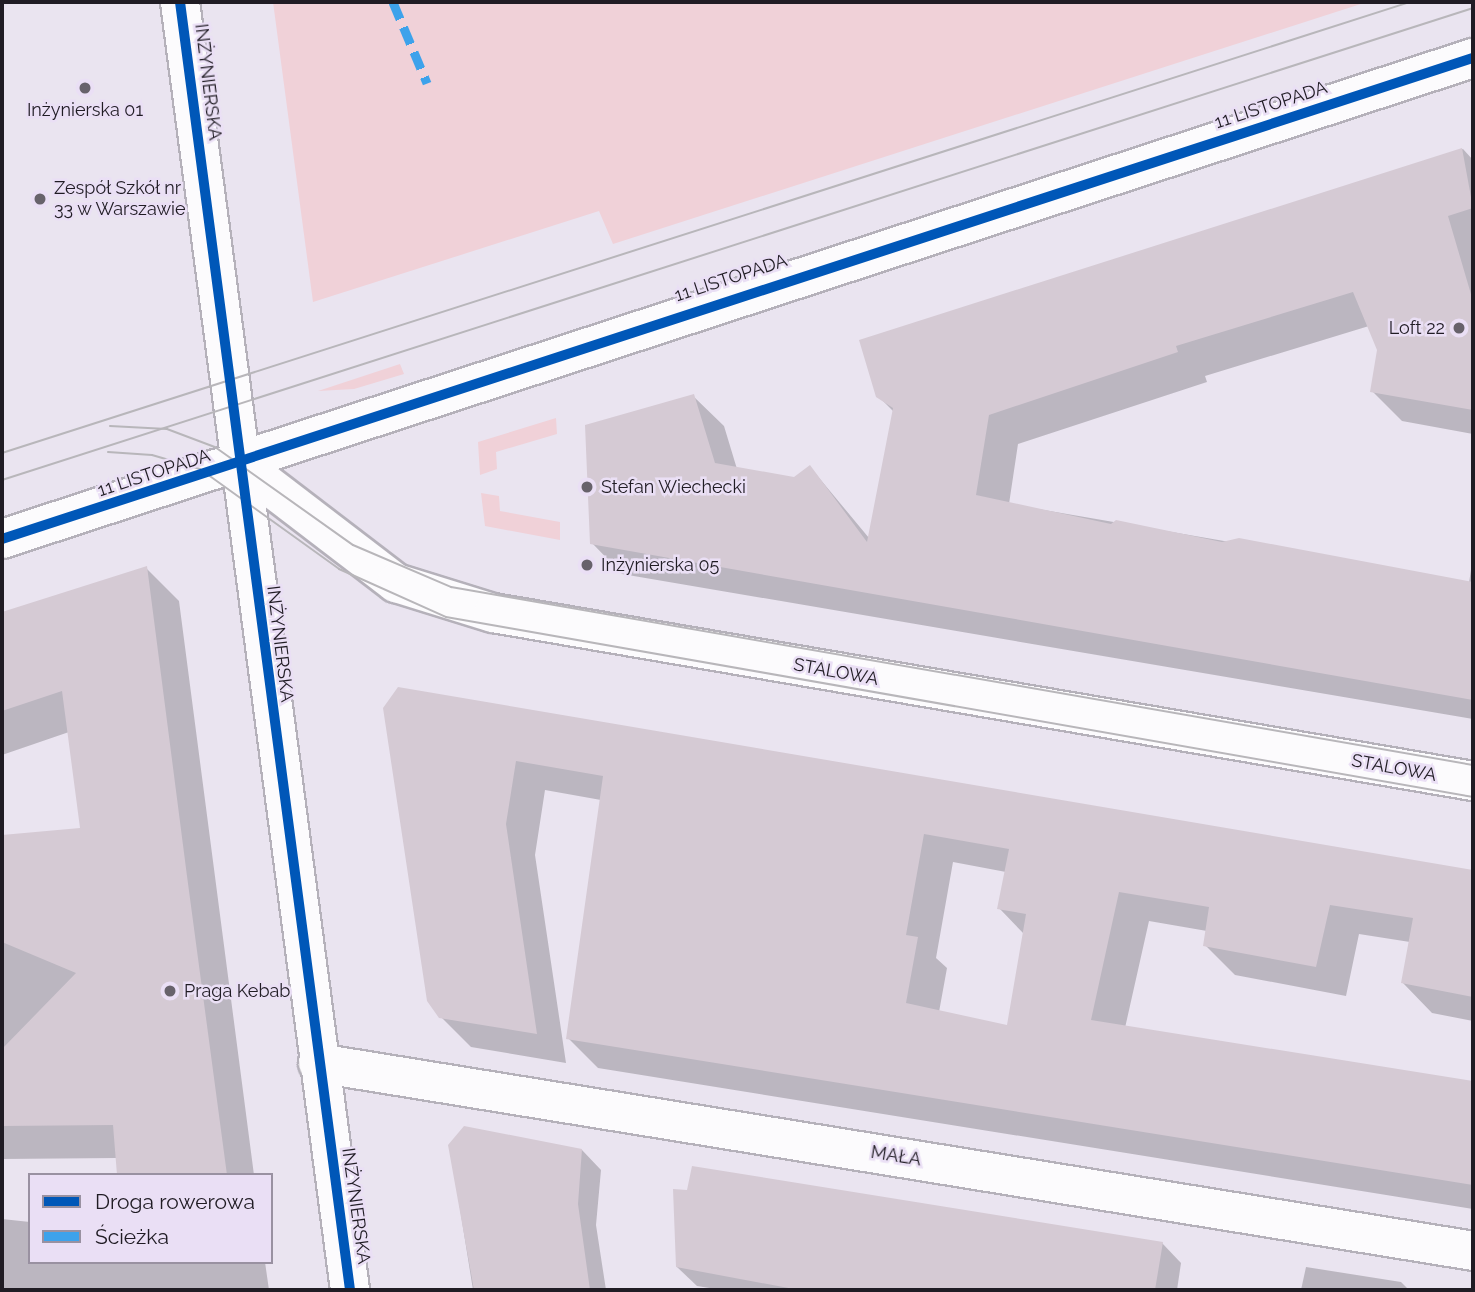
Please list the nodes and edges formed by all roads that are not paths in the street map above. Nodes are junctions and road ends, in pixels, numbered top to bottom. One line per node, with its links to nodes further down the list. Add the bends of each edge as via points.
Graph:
1 (180, 2): 3 (street, INŻYNIERSKA)
2 (1473, 58): 3 (street, 11 LISTOPADA, via 530,361)
3 (239, 463): 4 (street, 11 LISTOPADA); 5 (street, STALOWA, via 396,583 493,614); 6 (street, INŻYNIERSKA)
4 (2, 539)
5 (1473, 781)
6 (318, 1063): 7 (street, MAŁA); 8 (street, INŻYNIERSKA)
7 (1473, 1251)
8 (350, 1290)

